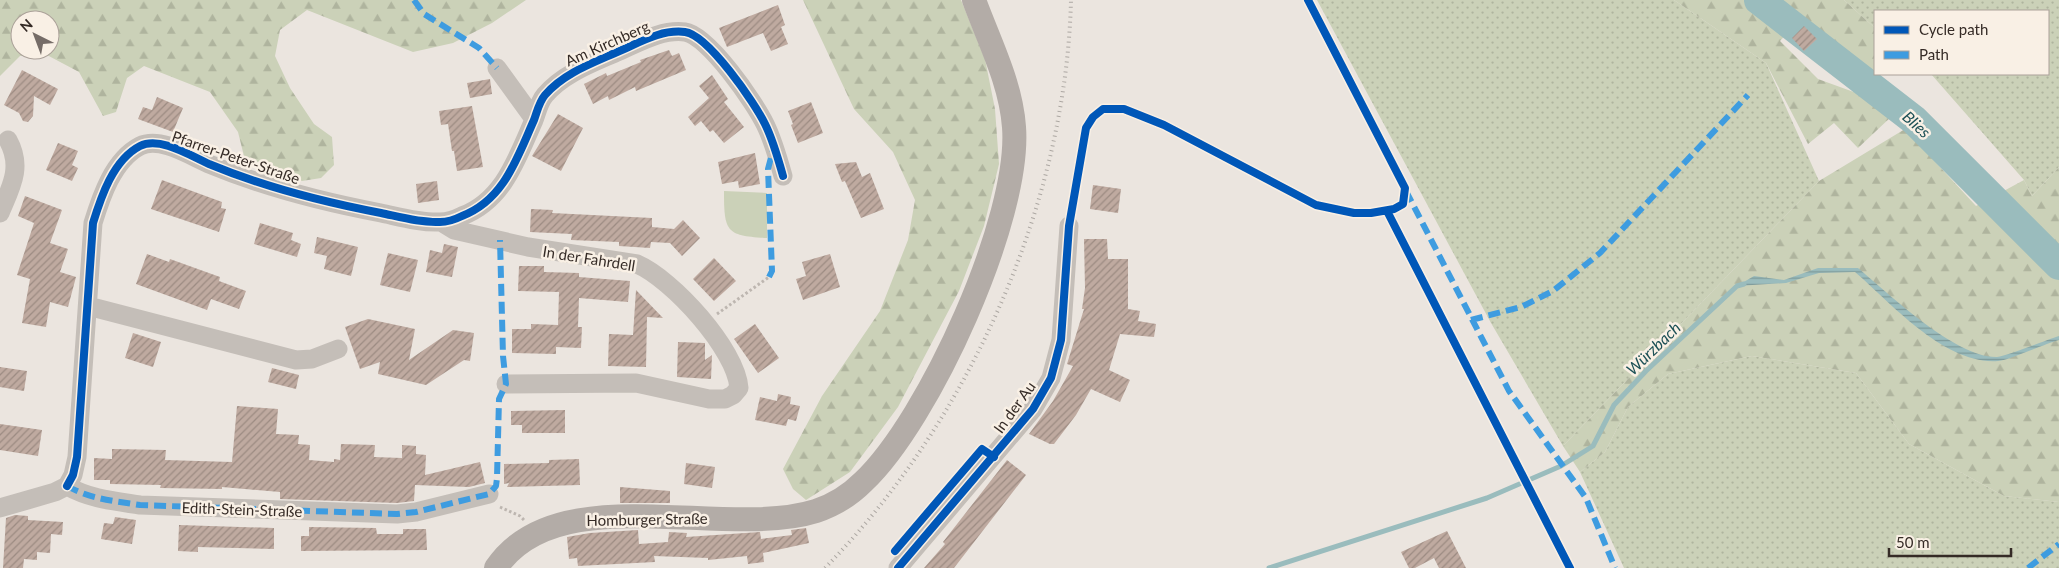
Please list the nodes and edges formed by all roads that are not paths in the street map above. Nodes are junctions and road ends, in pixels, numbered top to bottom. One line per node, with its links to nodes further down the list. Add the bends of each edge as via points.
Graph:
1 (974, 0): 15 (main road, Homburger Straße, via 1000,67 1014,127 1014,164 1000,227 979,283 938,372 905,428 864,482 848,495 815,511 780,517 610,517 552,525 516,547)
2 (498, 68): 3 (street)
3 (534, 119): 5 (street, Am Kirchberg, via 543,98 567,76 658,35 688,32 713,53 755,106); 7 (street, Pfarrer-Peter-Straße, via 502,187 475,211)
4 (8, 140): 6 (street, via 15,153 15,168)
5 (783, 176)
6 (0, 213)
7 (441, 222): 9 (street, Pfarrer-Peter-Straße, via 356,208 293,193 151,143 140,146 128,156 102,194 94,223); 11 (street, In der Fahrdell, via 454,230 528,247 636,264 663,279 704,323 732,361 739,388 725,399 709,399 636,383)
8 (1069, 226): 16 (street, In der Au, via 1057,294 1065,308 1061,340 1050,378 1033,409 988,453)
9 (88, 306): 10 (street, via 296,360 312,359); 12 (street, Pfarrer-Peter-Straße, via 77,457)
10 (338, 348)
11 (506, 384)
12 (67, 486): 13 (street, Edith-Stein-Straße, via 81,494 104,500 140,505 388,513 416,512); 14 (street)
13 (489, 494)
14 (0, 508)
15 (496, 568)
16 (898, 568)

